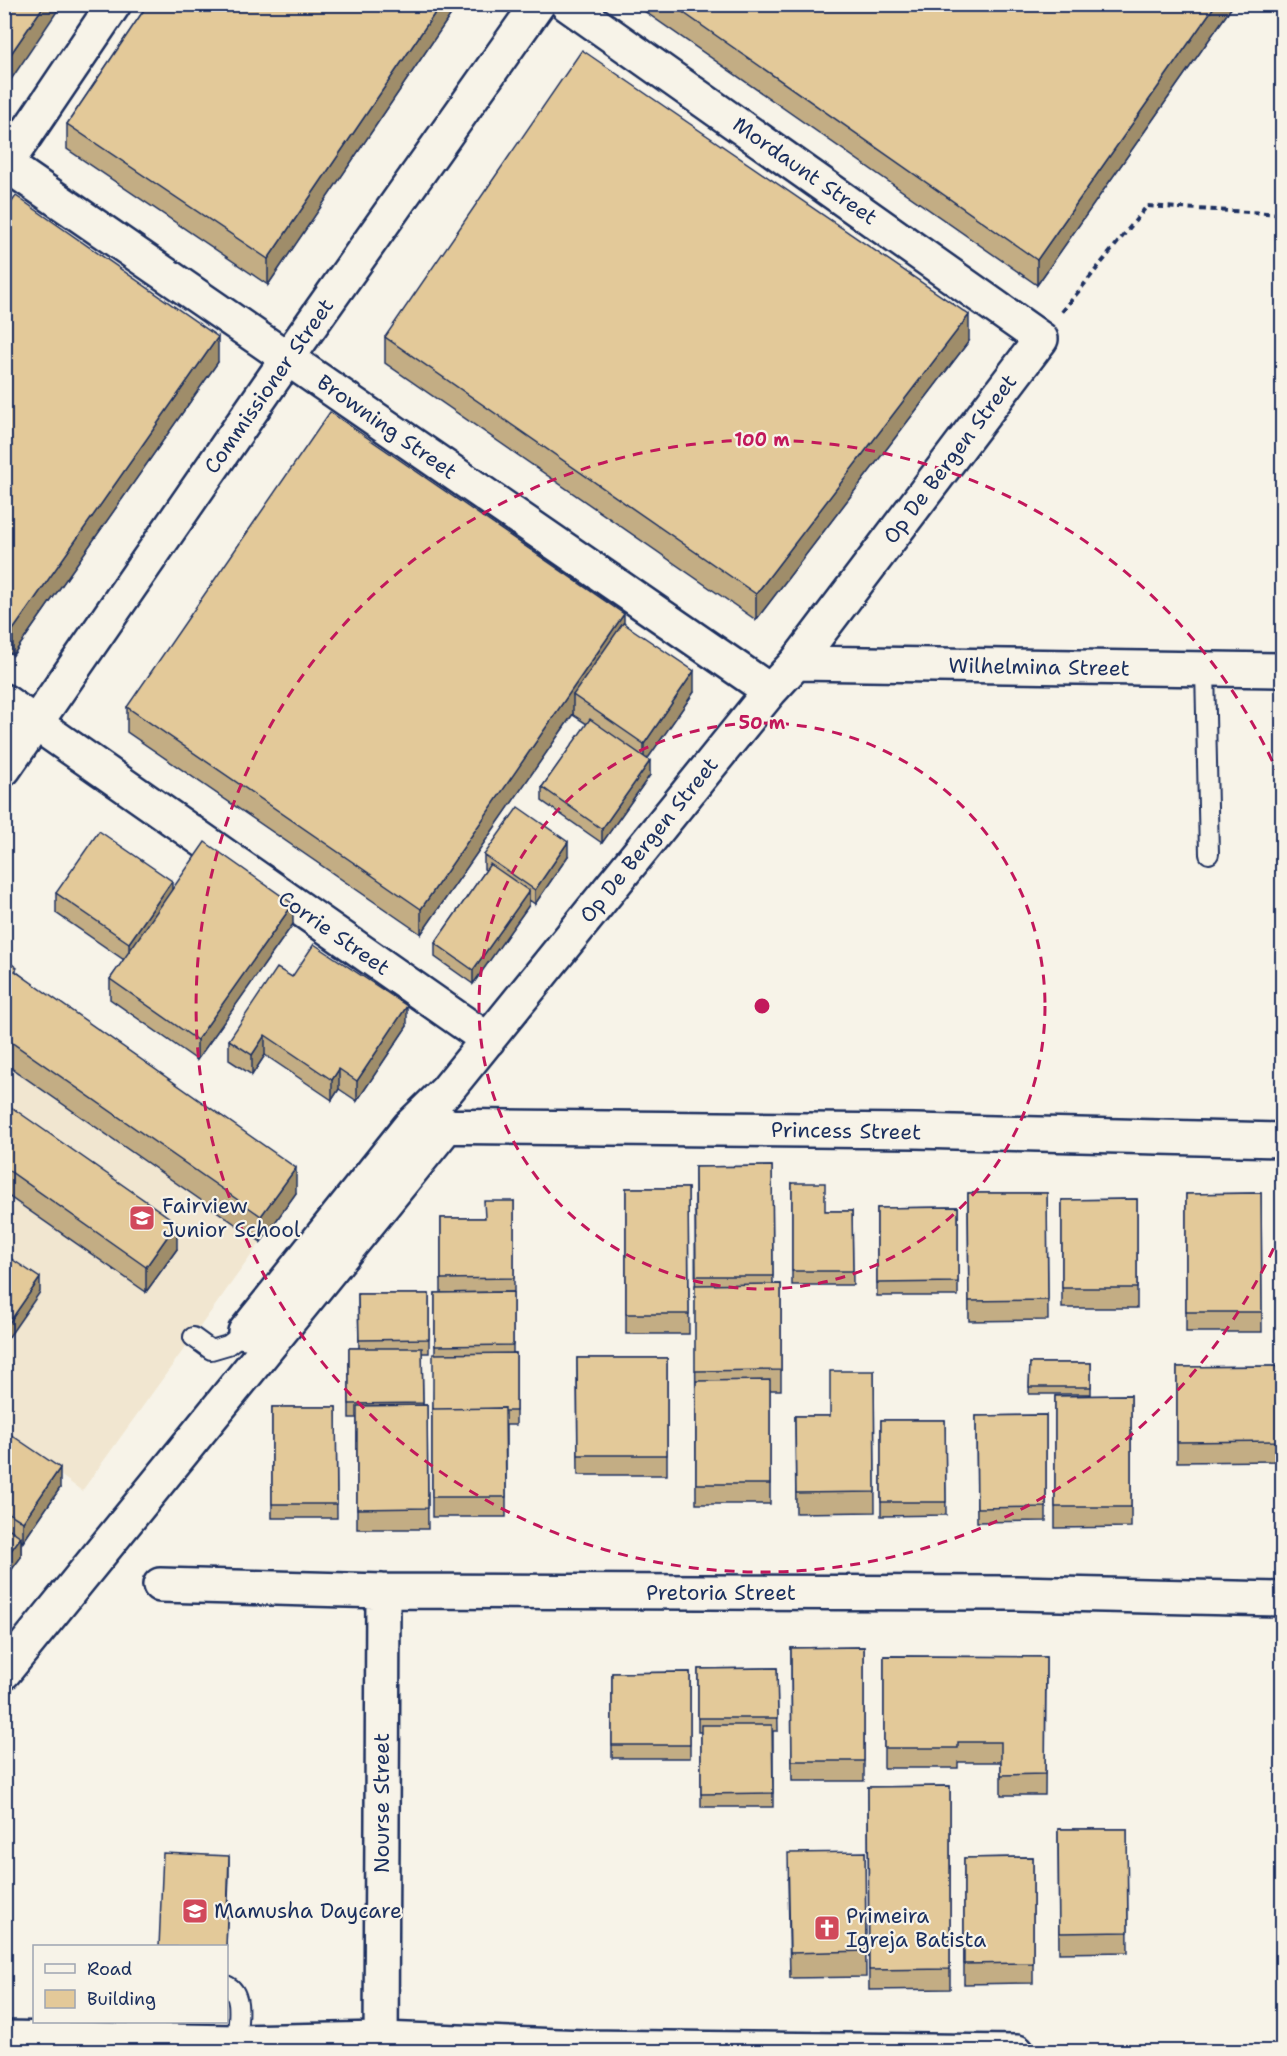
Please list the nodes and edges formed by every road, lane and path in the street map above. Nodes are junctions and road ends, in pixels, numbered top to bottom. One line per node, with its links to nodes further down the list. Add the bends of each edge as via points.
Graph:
1 (114, 4): 4 (street)
2 (538, 4): 7 (street, Commissioner Street)
3 (567, 4): 6 (street, Mordaunt Street)
4 (5, 165): 7 (street, Browning Street)
5 (1282, 214): 6 (path, via 1147,206)
6 (1041, 339): 8 (street, Op De Bergen Street)
7 (287, 358): 11 (street, Browning Street); 13 (street, Commissioner Street)
8 (795, 663): 9 (street, Wilhelmina Street); 11 (street, Op De Bergen Street)
9 (1205, 669): 10 (street, Wilhelmina Street); 15 (lane)
10 (1282, 670)
11 (770, 691): 16 (street, Op De Bergen Street)
12 (4, 701): 13 (street, Corrie Street)
13 (36, 723): 14 (street, Commissioner Street); 16 (street, Corrie Street)
14 (4, 770)
15 (1209, 854)
16 (488, 1040): 18 (street, Op De Bergen Street, via 447,1090)
17 (448, 1125): 18 (street, Princess Street); 19 (street, Princess Street); 25 (street)
18 (410, 1126): 20 (street, Op De Bergen Street)
19 (1282, 1140)
20 (245, 1332): 21 (lane, via 228,1345 211,1350)
21 (193, 1337)
22 (160, 1585): 23 (street, Pretoria Street)
23 (384, 1591): 24 (street, Pretoria Street, via 1016,1593); 29 (street, Nourse Street)
24 (1282, 1599)
25 (4, 1671)
26 (228, 1986): 28 (lane, via 238,1998)
27 (4, 2038): 28 (street)
28 (236, 2042): 29 (street)
29 (381, 2045): 30 (street)
30 (1017, 2052)

